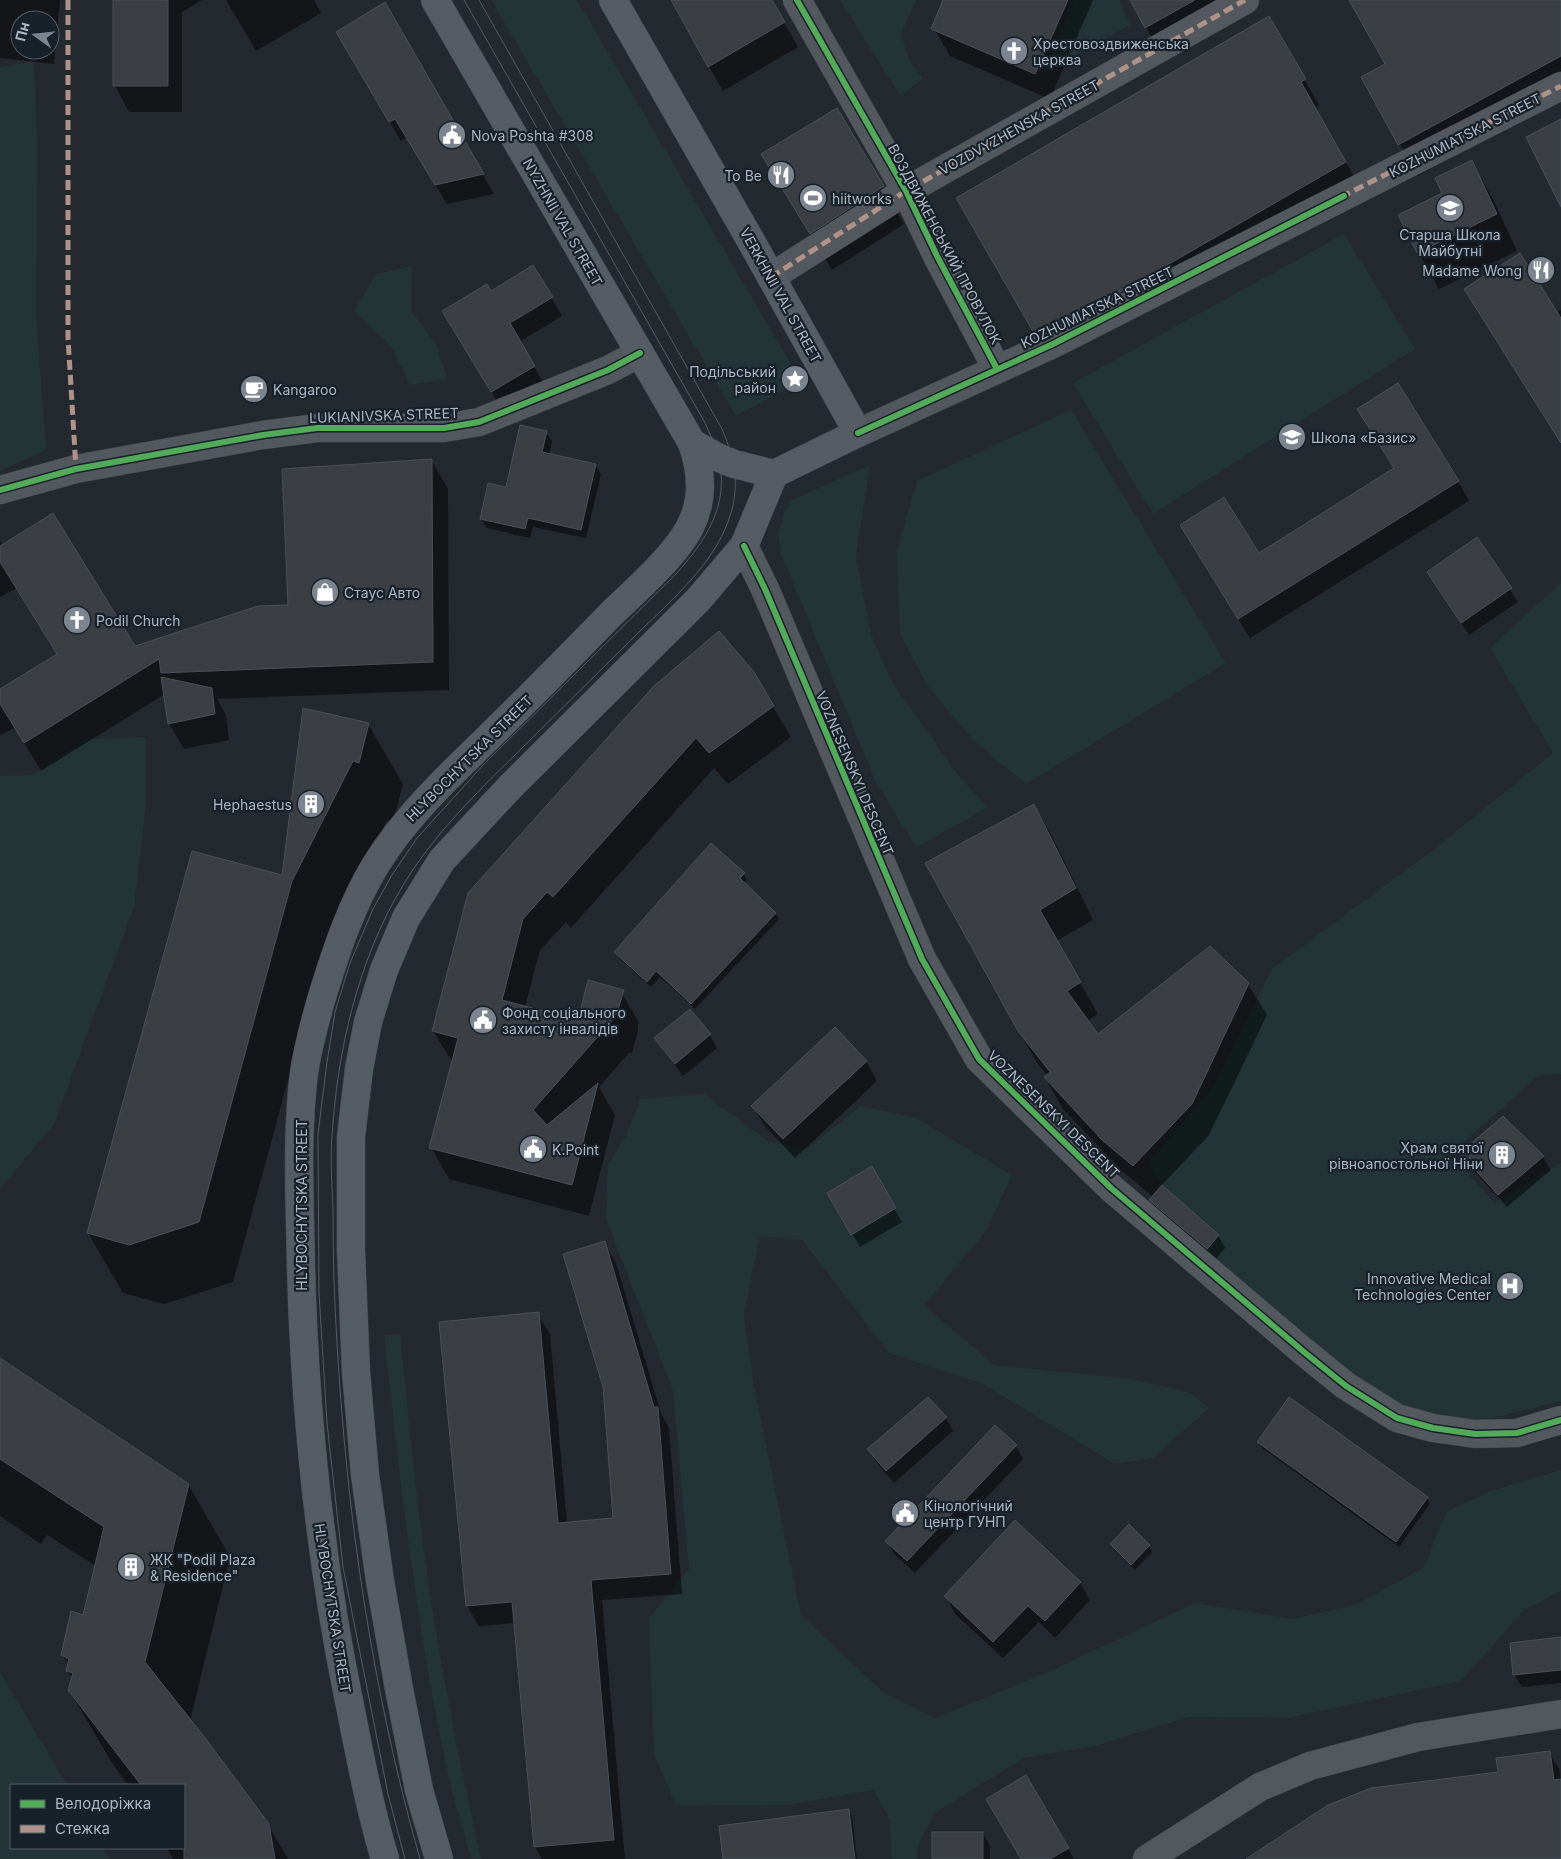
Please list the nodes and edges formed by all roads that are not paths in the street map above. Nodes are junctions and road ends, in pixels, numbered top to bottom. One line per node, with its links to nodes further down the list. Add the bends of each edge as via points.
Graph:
1 (435, 0): 8 (main road, NYZHNII VAL STREET)
2 (613, 0): 7 (main road, VERKHNII VAL STREET)
3 (796, 0): 6 (street, ВОЗДВИЖЕНСЬКИЙ ПРОВУЛОК)
4 (1245, 0): 6 (street, VOZDVYZHENSKA STREET)
5 (1561, 86): 9 (street, KOZHUMIATSKA STREET, via 1053,344)
6 (906, 191): 7 (street, VOZDVYZHENSKA STREET); 9 (street, ВОЗДВИЖЕНСЬКИЙ ПРОВУЛОК)
7 (771, 277): 10 (main road, VERKHNII VAL STREET)
8 (640, 353): 11 (main road, NYZHNII VAL STREET); 13 (street, LUKIANIVSKA STREET, via 599,374 479,422 444,428 317,428 262,435 76,469)
9 (997, 369): 10 (street, KOZHUMIATSKA STREET)
10 (858, 433): 12 (main road)
11 (692, 443): 12 (main road, via 734,464); 17 (main road, HLYBOCHYTSKA STREET, via 701,486 689,530 663,562 428,796 404,825 376,865 352,909 316,1017 305,1069 299,1158 303,1346 310,1445 334,1629 361,1764)
12 (774, 474): 14 (main road)
13 (0, 490)
14 (744, 546): 15 (street, VOZNESENSKYI DESCENT, via 922,959 978,1059 1119,1194 1346,1386 1396,1418 1475,1434 1517,1433); 18 (main road, via 698,600 511,786 442,860 406,918 384,970 368,1022 358,1069 351,1137 356,1372 365,1475 380,1581 419,1790)
15 (1561, 1420)
16 (1561, 1714): 19 (street, via 1418,1737 1310,1766 1260,1787)
17 (385, 1859)
18 (439, 1859)
19 (1147, 1859)

